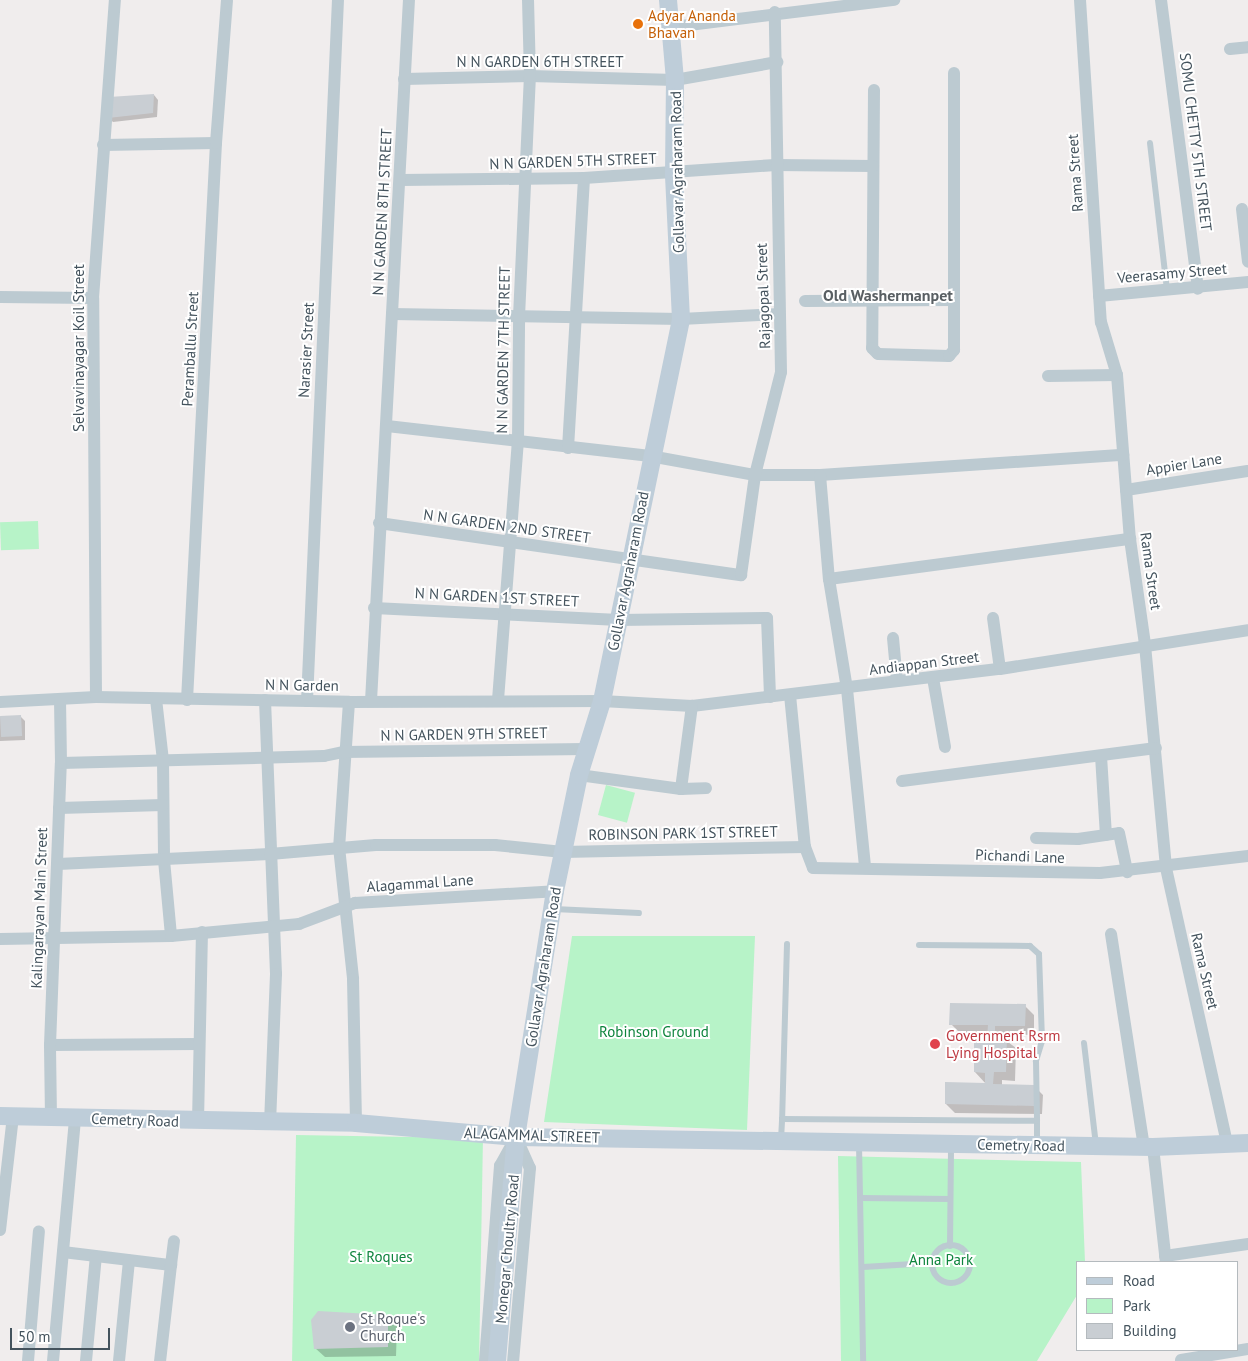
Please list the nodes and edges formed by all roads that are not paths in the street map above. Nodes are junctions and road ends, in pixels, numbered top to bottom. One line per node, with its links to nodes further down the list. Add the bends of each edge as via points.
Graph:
1 (115, 0): 23 (street, Selvavinayagar Koil Street)
2 (226, 0): 21 (street, Peramballu Street)
3 (338, 0): 82 (street, Narasier Street)
4 (409, 0): 18 (street, N N GARDEN 8TH STREET)
5 (528, 0): 17 (street, N N GARDEN 7TH STREET)
6 (668, 0): 12 (street, Gollavar Agraharam Road)
7 (894, 0): 10 (street)
8 (1080, 0): 35 (street, Rama Street)
9 (1161, 0): 33 (street, SOMU CHETTY 5TH STREET)
10 (824, 5): 11 (street)
11 (775, 12): 12 (street); 15 (street, Rajagopal Street)
12 (673, 27): 19 (street, Gollavar Agraharam Road)
13 (1248, 47): 14 (street)
14 (1230, 49)
15 (777, 62): 19 (street, N N GARDEN 6TH STREET); 24 (street, Rajagopal Street)
16 (954, 73): 39 (street)
17 (530, 76): 18 (street, N N GARDEN 6TH STREET); 19 (street, N N GARDEN 6TH STREET); 28 (street, N N GARDEN 7TH STREET)
18 (404, 78): 29 (street, N N GARDEN 8TH STREET)
19 (675, 80): 26 (street, Gollavar Agraharam Road)
20 (874, 90): 25 (street)
21 (216, 142): 23 (street); 79 (street, Peramballu Street)
22 (1150, 143): 34 (lane)
23 (103, 145): 37 (street, Selvavinayagar Koil Street)
24 (776, 164): 25 (street, N N GARDEN 5TH STREET); 26 (street, N N GARDEN 5TH STREET); 42 (street, Rajagopal Street)
25 (873, 166): 38 (street)
26 (674, 174): 27 (street, N N GARDEN 5TH STREET); 45 (street, Gollavar Agraharam Road)
27 (584, 178): 28 (street, N N GARDEN 5TH STREET); 44 (street)
28 (523, 179): 29 (street, N N GARDEN 5TH STREET); 43 (street, N N GARDEN 7TH STREET)
29 (401, 180): 41 (street, N N GARDEN 8TH STREET)
30 (1242, 209): 31 (street)
31 (1248, 262)
32 (1248, 282): 33 (street, Veerasamy Street)
33 (1198, 288): 34 (street, Veerasamy Street)
34 (1167, 292): 35 (street, Veerasamy Street)
35 (1100, 296): 46 (street, Rama Street, via 1104,342)
36 (0, 297): 37 (street)
37 (93, 298): 75 (street, Selvavinayagar Koil Street)
38 (872, 300): 39 (street); 39 (street, via 874,352 949,356 954,350); 40 (street)
39 (952, 300)
40 (805, 301)
41 (392, 314): 43 (street); 48 (street, N N GARDEN 8TH STREET)
42 (779, 314): 45 (street); 54 (street, Rajagopal Street, via 781,372)
43 (519, 317): 44 (street); 49 (street, N N GARDEN 7TH STREET)
44 (578, 317): 45 (street); 50 (street)
45 (680, 319): 52 (street, Gollavar Agraharam Road)
46 (1117, 375): 47 (street); 51 (street, Rama Street)
47 (1048, 376)
48 (387, 426): 49 (street); 57 (street, N N GARDEN 8TH STREET)
49 (518, 443): 50 (street); 59 (street, N N GARDEN 7TH STREET)
50 (568, 448): 52 (street)
51 (1122, 455): 55 (street); 56 (street, Rama Street)
52 (650, 456): 54 (street); 60 (street, Gollavar Agraharam Road)
53 (1248, 471): 56 (street, Appier Lane)
54 (755, 475): 55 (street); 61 (street, Rajagopal Street)
55 (820, 475): 62 (street)
56 (1126, 490): 58 (street, Rama Street)
57 (379, 523): 59 (street, N N GARDEN 2ND STREET); 63 (street, N N GARDEN 8TH STREET)
58 (1130, 539): 62 (street); 69 (street, Rama Street)
59 (512, 543): 60 (street, N N GARDEN 2ND STREET); 64 (street, N N GARDEN 7TH STREET)
60 (631, 560): 61 (street, N N GARDEN 2ND STREET); 66 (street, Gollavar Agraharam Road)
61 (741, 575)
62 (829, 579): 73 (street)
63 (374, 608): 64 (street, N N GARDEN 1ST STREET); 83 (street, N N GARDEN 8TH STREET)
64 (503, 613): 66 (street, N N GARDEN 1ST STREET); 81 (street, N N GARDEN 7TH STREET)
65 (993, 618): 70 (street)
66 (619, 620): 76 (street, N N GARDEN 1ST STREET, via 768,618); 84 (street, Gollavar Agraharam Road)
67 (1248, 630): 69 (street, Andiappan Street)
68 (893, 638): 72 (street)
69 (1145, 645): 70 (street, Andiappan Street); 89 (street, Rama Street)
70 (1000, 670): 71 (street, Andiappan Street)
71 (933, 678): 72 (street, Andiappan Street); 88 (street)
72 (898, 681): 73 (street, Andiappan Street)
73 (847, 689): 74 (street, Andiappan Street); 111 (street)
74 (790, 695): 76 (street, Andiappan Street); 105 (street)
75 (96, 697): 77 (street, N N Garden); 78 (street, N N Garden)
76 (770, 697): 87 (street, Andiappan Street)
77 (60, 699): 85 (street, N N Garden); 95 (street, Kalingarayan Main Street)
78 (156, 699): 79 (street, N N Garden); 94 (street)
79 (187, 700): 80 (street, N N Garden)
80 (265, 700): 82 (street, N N Garden); 92 (street)
81 (498, 700): 83 (street, N N Garden); 84 (street, N N Garden)
82 (307, 701): 86 (street, N N Garden)
83 (371, 701): 86 (street, N N Garden)
84 (602, 701): 87 (street, Andiappan Street); 90 (street, Gollavar Agraharam Road)
85 (0, 702)
86 (349, 702): 91 (street)
87 (692, 706): 99 (street)
88 (945, 747)
89 (1156, 748): 93 (street); 112 (street, Rama Street)
90 (586, 749): 91 (street, N N GARDEN 9TH STREET); 96 (street, Gollavar Agraharam Road)
91 (343, 752): 92 (street, N N GARDEN 9TH STREET, via 316,756); 104 (street)
92 (265, 755): 94 (street, N N GARDEN 9TH STREET); 107 (street)
93 (1101, 756): 97 (street); 102 (street)
94 (163, 760): 95 (street, N N GARDEN 9TH STREET); 100 (street)
95 (61, 763): 101 (street, Kalingarayan Main Street)
96 (579, 774): 99 (street); 106 (street, Gollavar Agraharam Road)
97 (902, 781)
98 (706, 788): 99 (street)
99 (681, 789)
100 (163, 805): 101 (street); 109 (street)
101 (59, 808): 110 (street, Kalingarayan Main Street)
102 (1106, 836): 103 (street); 113 (street, via 1119,834)
103 (1036, 838)
104 (339, 847): 106 (street, ROBINSON PARK 1ST STREET, via 495,845); 107 (street, ROBINSON PARK 1ST STREET); 116 (street)
105 (805, 847): 106 (street, ROBINSON PARK 1ST STREET); 111 (street, Pichandi Lane, via 813,868)
106 (563, 852): 114 (street, Gollavar Agraharam Road)
107 (270, 854): 109 (street, ROBINSON PARK 1ST STREET); 118 (street)
108 (1248, 856): 112 (street, Pichandi Lane)
109 (164, 860): 110 (street, ROBINSON PARK 1ST STREET); 121 (street)
110 (58, 864): 123 (street, Kalingarayan Main Street)
111 (865, 867): 113 (street, Pichandi Lane, via 1049,874)
112 (1166, 868): 113 (street, Pichandi Lane); 140 (street, Rama Street)
113 (1127, 872)
114 (555, 891): 115 (street, Gollavar Agraharam Road); 116 (street, Alagammal Lane, via 355,904)
115 (552, 909): 117 (lane); 137 (street, Gollavar Agraharam Road)
116 (343, 910): 118 (street, Alagammal Lane, via 299,924); 135 (street, via 353,978)
117 (639, 913)
118 (274, 926): 119 (street, Alagammal Lane); 136 (street, via 276,974)
119 (202, 932): 121 (street, Alagammal Lane); 127 (street)
120 (1111, 934): 145 (street)
121 (172, 936): 123 (street, Alagammal Lane)
122 (0, 938): 123 (street, Alagammal Lane)
123 (55, 939): 128 (street, Kalingarayan Main Street)
124 (787, 944): 132 (lane)
125 (919, 946): 133 (lane, via 1030,946 1038,954 1042,1042 1036,1062)
126 (1084, 1043): 144 (lane)
127 (200, 1044): 128 (street); 134 (street)
128 (50, 1045): 130 (street, Kalingarayan Main Street)
129 (7, 1116): 130 (street, Cemetry Road); 148 (street)
130 (52, 1118): 131 (street, Cemetry Road)
131 (75, 1119): 134 (street, Cemetry Road); 153 (street)
132 (782, 1119): 133 (lane); 138 (lane)
133 (1038, 1121): 143 (lane)
134 (198, 1122): 136 (street, Cemetry Road)
135 (356, 1123): 136 (street, ALAGAMMAL STREET); 137 (street, ALAGAMMAL STREET)
136 (270, 1124)
137 (516, 1137): 138 (street, ALAGAMMAL STREET); 166 (street, via 500,1166); 167 (street, Monegar Choultry Road); 168 (street, via 530,1168)
138 (788, 1142): 139 (street, Cemetry Road)
139 (859, 1143): 142 (street, Cemetry Road); 146 (lane)
140 (1227, 1143): 141 (street, Cemetry Road); 145 (street, Cemetry Road)
141 (1248, 1143)
142 (951, 1144): 143 (street, Cemetry Road); 147 (lane)
143 (1036, 1145): 144 (street, Cemetry Road)
144 (1096, 1146): 145 (street, Cemetry Road)
145 (1148, 1147): 155 (street)
146 (861, 1198): 147 (lane); 159 (lane)
147 (950, 1200): 152 (lane)
148 (0, 1230)
149 (39, 1231): 161 (street)
150 (174, 1241): 158 (street)
151 (1248, 1244): 155 (street)
152 (950, 1246): 157 (lane, via 934,1252); 157 (lane, via 962,1248 968,1255 970,1266 960,1280 939,1278)
153 (63, 1252): 154 (street); 162 (street)
154 (96, 1256): 156 (street); 163 (street)
155 (1165, 1259)
156 (130, 1260): 158 (street); 164 (street)
157 (930, 1263): 159 (lane)
158 (171, 1265): 165 (street)
159 (863, 1267): 169 (lane)
160 (1237, 1351): 170 (street)
161 (28, 1361)
162 (53, 1361)
163 (86, 1361)
164 (119, 1361)
165 (160, 1361)
166 (485, 1361)
167 (497, 1361)
168 (513, 1361)
169 (863, 1361)
170 (1181, 1361)

